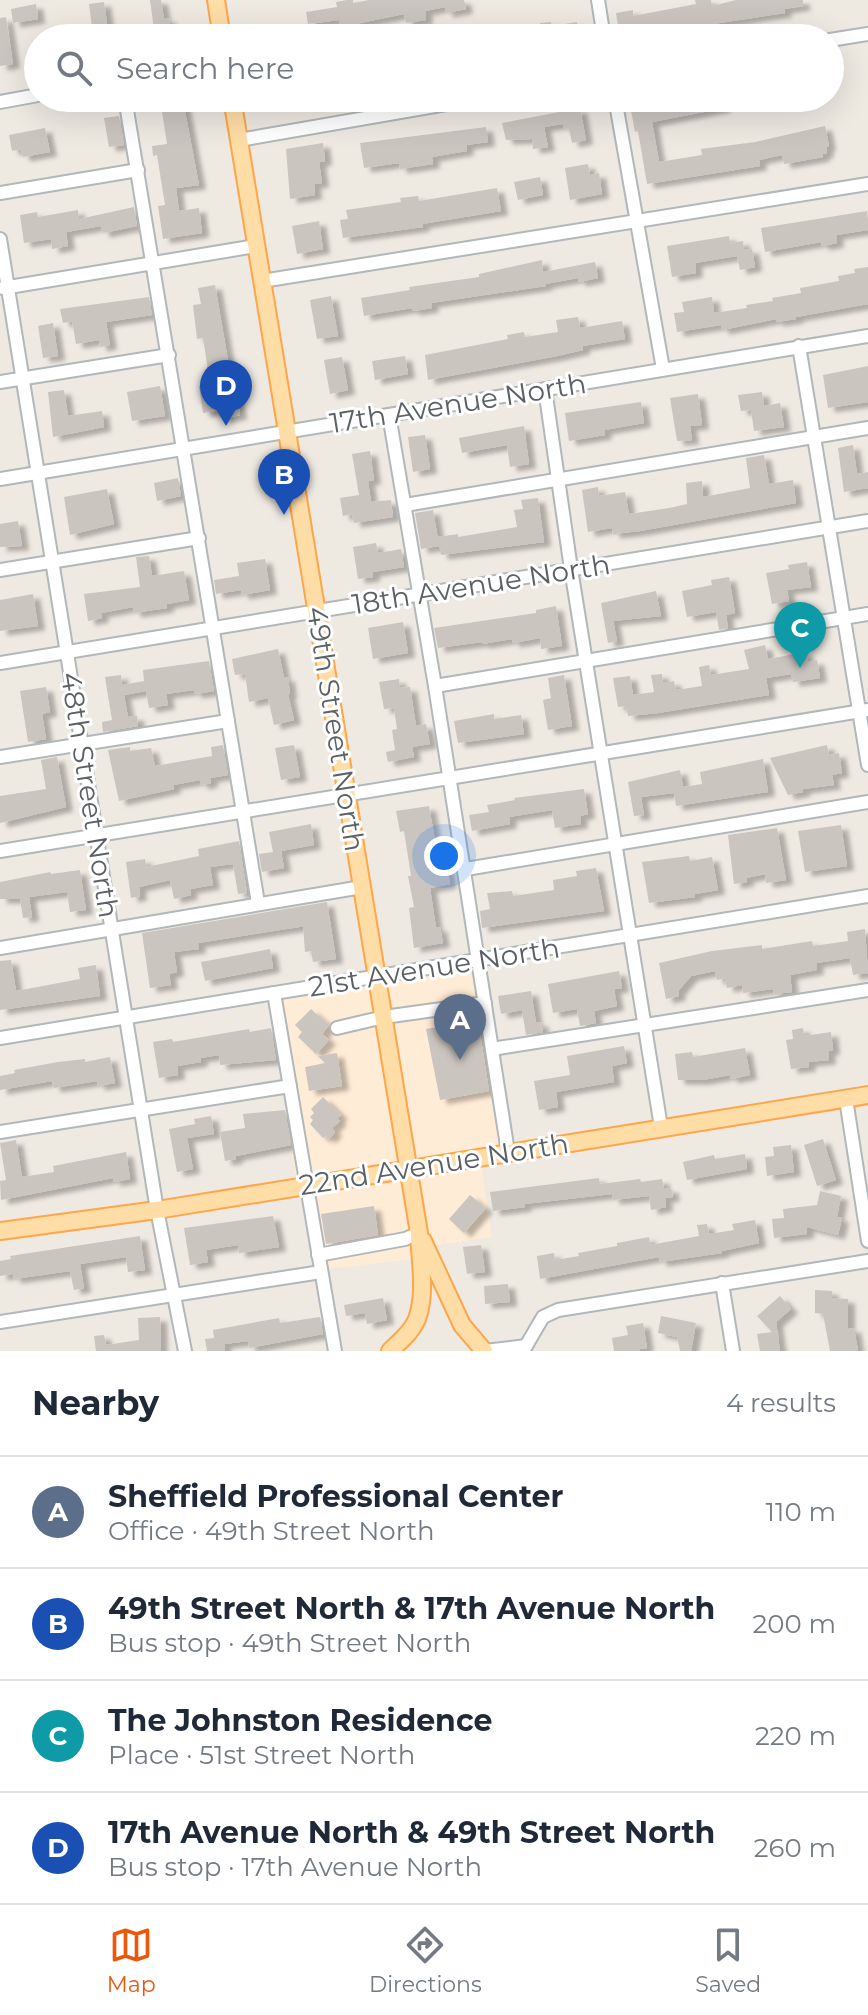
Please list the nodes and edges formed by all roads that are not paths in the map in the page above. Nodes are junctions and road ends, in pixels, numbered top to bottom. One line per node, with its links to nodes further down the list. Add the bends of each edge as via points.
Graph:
1 (216, 0): 3 (main road)
2 (598, 0): 4 (street)
3 (220, 24)
4 (602, 24)
5 (868, 34): 6 (street)
6 (844, 38)
7 (24, 98): 8 (street)
8 (0, 102)
9 (128, 112): 14 (street)
10 (234, 112): 13 (main road, 49th Street North)
11 (400, 112): 13 (street)
12 (617, 112): 17 (street)
13 (239, 140): 19 (main road, 49th Street North)
14 (138, 170): 16 (street); 20 (street)
15 (868, 184): 17 (street)
16 (0, 193)
17 (637, 222): 21 (street); 26 (street)
18 (0, 239): 22 (street, 48th Street North)
19 (256, 246): 20 (street); 21 (main road, 49th Street North)
20 (154, 263): 22 (street); 25 (street)
21 (262, 281): 32 (main road, 49th Street North)
22 (4, 288): 27 (street, 48th Street North)
23 (868, 336): 24 (street, 17th Avenue North)
24 (799, 346): 26 (street, 17th Avenue North); 33 (street)
25 (169, 355): 27 (street); 34 (street)
26 (663, 369): 29 (street, 17th Avenue North)
27 (23, 378): 28 (street); 35 (street, 48th Street North)
28 (0, 382)
29 (545, 389): 30 (street, 17th Avenue North); 37 (street)
30 (389, 415): 32 (street, 17th Avenue North); 38 (street)
31 (868, 428): 33 (street)
32 (287, 431): 34 (street, 17th Avenue North); 46 (main road, 49th Street North)
33 (813, 437): 37 (street); 40 (street)
34 (185, 448): 35 (street, 17th Avenue North); 41 (street)
35 (38, 473): 36 (street, 17th Avenue North); 42 (street, 48th Street North)
36 (0, 479)
37 (558, 479): 38 (street); 43 (street)
38 (405, 505): 45 (street)
39 (868, 521): 40 (street, 18th Avenue North)
40 (828, 527): 43 (street, 18th Avenue North); 48 (street)
41 (199, 538): 42 (street); 49 (street)
42 (52, 561): 44 (street); 50 (street, 48th Street North)
43 (571, 569): 45 (street, 18th Avenue North); 51 (street)
44 (0, 570)
45 (418, 594): 46 (street, 18th Avenue North); 53 (street)
46 (317, 611): 49 (street, 18th Avenue North); 61 (main road, 49th Street North)
47 (868, 614): 48 (street)
48 (843, 618): 51 (street); 54 (street)
49 (213, 628): 50 (street, 18th Avenue North); 55 (street)
50 (67, 652): 52 (street, 18th Avenue North); 56 (street, 48th Street North)
51 (586, 661): 53 (street); 57 (street)
52 (0, 663)
53 (435, 686): 60 (street)
54 (864, 710): 57 (street); 59 (street)
55 (228, 721): 56 (street); 63 (street)
56 (82, 744): 58 (street); 64 (street, 48th Street North)
57 (601, 753): 60 (street); 65 (street)
58 (0, 757)
59 (868, 765)
60 (449, 778): 61 (street); 67 (street)
61 (347, 794): 63 (street); 68 (main road, 49th Street North)
62 (868, 802): 65 (street)
63 (243, 811): 64 (street); 70 (street)
64 (97, 835): 66 (street); 71 (street, 48th Street North)
65 (615, 844): 67 (street); 72 (street)
66 (0, 851)
67 (466, 869): 74 (street)
68 (362, 887): 70 (street); 75 (main road, 49th Street North)
69 (868, 896): 72 (street, 21st Avenue North)
70 (258, 903): 71 (street)
71 (112, 930): 73 (street); 80 (street, 48th Street North)
72 (629, 935): 74 (street, 21st Avenue North); 81 (street)
73 (0, 948)
74 (478, 960): 75 (street, 21st Avenue North); 78 (street)
75 (377, 977): 77 (street, 21st Avenue North); 79 (main road, 49th Street North)
76 (868, 990): 81 (street)
77 (274, 993): 80 (street, 21st Avenue North); 85 (street)
78 (485, 1003): 79 (street); 84 (street)
79 (384, 1017): 82 (street); 92 (main road, 49th Street North)
80 (126, 1018): 83 (street, 21st Avenue North); 88 (street, 48th Street North)
81 (644, 1026): 84 (street); 89 (street)
82 (337, 1028)
83 (0, 1038)
84 (492, 1049): 91 (street)
85 (290, 1086): 88 (street); 93 (street)
86 (868, 1095): 87 (main road, 22nd Avenue North)
87 (846, 1099): 89 (main road, 22nd Avenue North); 97 (street)
88 (141, 1110): 90 (street); 94 (street, 48th Street North)
89 (661, 1127): 91 (main road, 22nd Avenue North)
90 (0, 1132)
91 (508, 1152): 92 (main road, 22nd Avenue North)
92 (408, 1168): 93 (main road, 22nd Avenue North); 96 (main road, 49th Street North)
93 (307, 1185): 94 (main road, 22nd Avenue North); 98 (street)
94 (157, 1210): 95 (main road, 22nd Avenue North); 102 (street, 48th Street North)
95 (0, 1231)
96 (419, 1233): 98 (street); 107 (main road, 49th Street North, via 418,1318); 108 (main road, via 462,1325)
97 (868, 1241)
98 (318, 1255): 100 (street)
99 (868, 1261): 101 (street)
100 (321, 1272): 102 (street); 106 (street)
101 (722, 1283): 104 (street, via 549,1313); 109 (street)
102 (174, 1294): 103 (street); 105 (street, 48th Street North)
103 (0, 1322)
104 (525, 1349): 108 (street)
105 (185, 1351)
106 (335, 1351)
107 (390, 1351)
108 (484, 1351)
109 (733, 1351)

